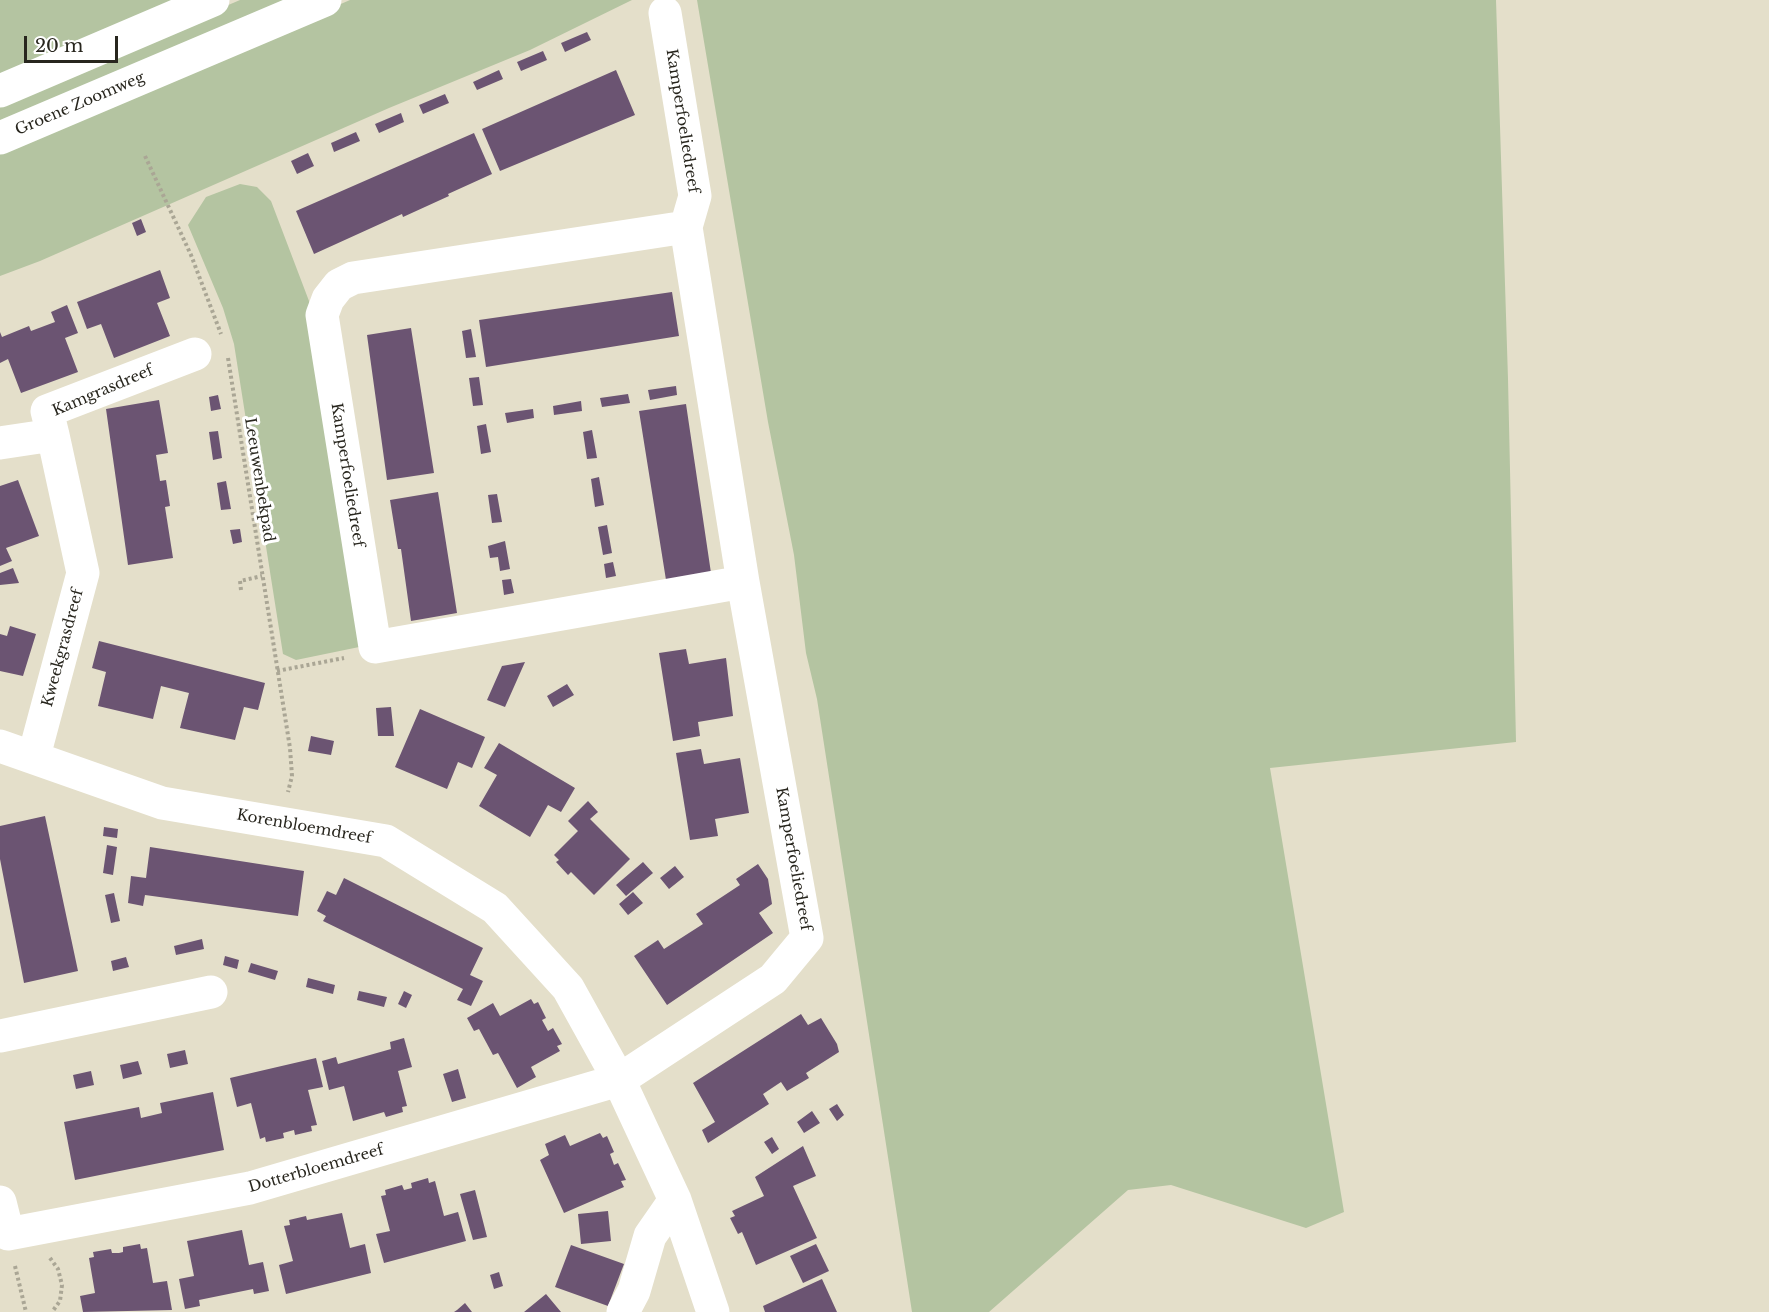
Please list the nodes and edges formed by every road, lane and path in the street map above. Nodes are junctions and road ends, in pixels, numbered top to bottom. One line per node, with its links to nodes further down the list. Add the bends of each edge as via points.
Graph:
1 (213, 0): 4 (street)
2 (325, 0): 5 (street, Groene Zoomweg)
3 (665, 13): 7 (street, Kamperfoeliedreef, via 695,196)
4 (0, 91)
5 (0, 138)
6 (145, 156): 8 (path, Leeuwenbekpad, via 191,255)
7 (686, 227): 12 (street, Kamperfoeliedreef); 14 (street, Kamperfoeliedreef, via 353,278 339,285 327,299 322,315)
8 (215, 349): 9 (street, Kamgrasdreef, via 47,411); 11 (path, Leeuwenbekpad)
9 (53, 435): 10 (street, Kamgrasdreef); 17 (street, Kweekgrasdreef, via 83,573)
10 (0, 443)
11 (262, 576): 13 (path, via 240,581); 15 (path, Leeuwenbekpad)
12 (743, 582): 14 (street); 21 (street, Kamperfoeliedreef, via 807,938 773,979)
13 (241, 590)
14 (375, 647): 15 (path, via 366,654)
15 (277, 671): 18 (path, Leeuwenbekpad, via 292,776)
16 (0, 746): 17 (street, Korenbloemdreef)
17 (34, 756): 18 (street, Korenbloemdreef, via 162,802)
18 (282, 823): 21 (street, Korenbloemdreef, via 386,841 495,908 568,988)
19 (211, 992): 20 (street)
20 (0, 1036)
21 (619, 1080): 22 (street, Korenbloemdreef); 24 (street, Dotterbloemdreef, via 250,1188)
22 (675, 1200): 27 (street, via 650,1236 634,1292); 28 (street, Korenbloemdreef)
23 (0, 1202): 24 (street)
24 (23, 1232): 25 (path); 26 (path, via 58,1269 60,1301)
25 (26, 1312)
26 (52, 1312)
27 (623, 1312)
28 (713, 1312)

